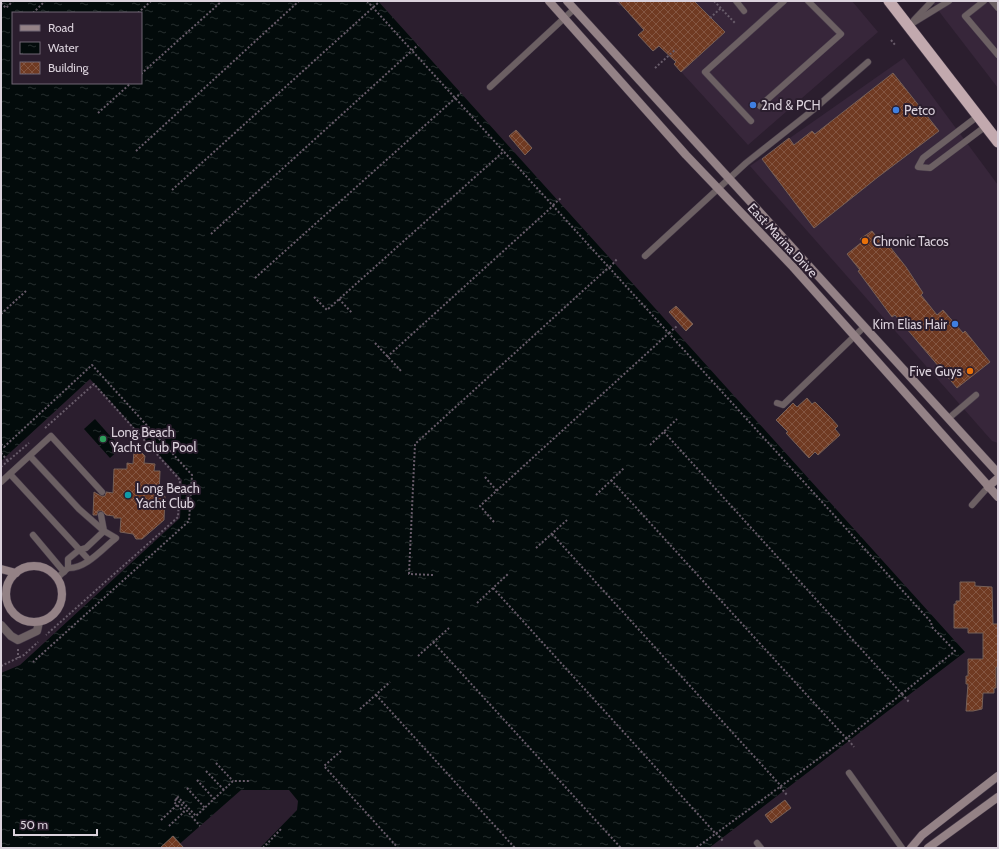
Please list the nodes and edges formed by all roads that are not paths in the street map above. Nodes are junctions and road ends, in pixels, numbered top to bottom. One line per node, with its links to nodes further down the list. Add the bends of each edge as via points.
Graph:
1 (549, 1): 14 (main road, East Marina Drive)
2 (567, 1): 12 (main road, East Marina Drive)
3 (736, 1): 13 (lane)
4 (784, 1): 21 (lane, via 705,72)
5 (808, 1): 19 (lane, via 841,34)
6 (889, 1): 15 (highway)
7 (932, 1): 15 (lane)
8 (949, 1): 15 (lane)
9 (984, 1): 16 (lane, via 965,16)
10 (992, 1): 11 (lane)
11 (998, 8)
12 (574, 9): 14 (lane); 24 (main road, East Marina Drive)
13 (744, 11)
14 (565, 18): 18 (lane); 25 (main road, East Marina Drive, via 686,155)
15 (908, 26): 20 (highway)
16 (998, 55)
17 (868, 62): 24 (lane)
18 (490, 87)
19 (760, 106)
20 (978, 116): 22 (highway); 22 (lane, via 923,158 918,167 930,168)
21 (751, 121)
22 (986, 126): 23 (highway)
23 (998, 142)
24 (729, 179): 25 (lane); 27 (main road, East Marina Drive)
25 (718, 187): 26 (lane); 28 (main road, East Marina Drive)
26 (644, 256)
27 (864, 327): 28 (lane); 31 (main road, East Marina Drive)
28 (854, 337): 30 (lane, via 783,405); 37 (main road, East Marina Drive)
29 (976, 395): 31 (lane)
30 (777, 403)
31 (949, 418): 33 (main road, East Marina Drive)
32 (30, 456): 34 (lane); 38 (lane, via 51,436); 42 (lane, via 79,509)
33 (998, 473)
34 (10, 474): 36 (lane); 44 (lane)
35 (998, 478): 37 (main road)
36 (1, 482)
37 (988, 486): 39 (main road, East Marina Drive); 40 (lane)
38 (102, 492)
39 (998, 497)
40 (972, 505)
41 (101, 515): 42 (lane)
42 (104, 531): 44 (lane, via 86,548); 45 (lane, via 116,538)
43 (33, 535): 47 (lane)
44 (79, 550): 45 (lane); 47 (lane, via 68,559)
45 (89, 560): 47 (lane, via 76,568)
46 (1, 569): 48 (main road)
47 (66, 570): 49 (lane)
48 (16, 573): 49 (main road, via 36,567 49,571); 50 (main road, via 7,587)
49 (57, 578): 51 (main road, via 62,592 60,605 52,616)
50 (4, 598): 51 (main road, via 18,618 28,622)
51 (39, 622): 52 (street, via 37,631 18,640)
52 (1, 625)
53 (850, 773): 56 (lane)
54 (998, 776): 57 (main road, via 922,834)
55 (998, 797): 58 (main road)
56 (902, 848)
57 (911, 848)
58 (928, 848)

